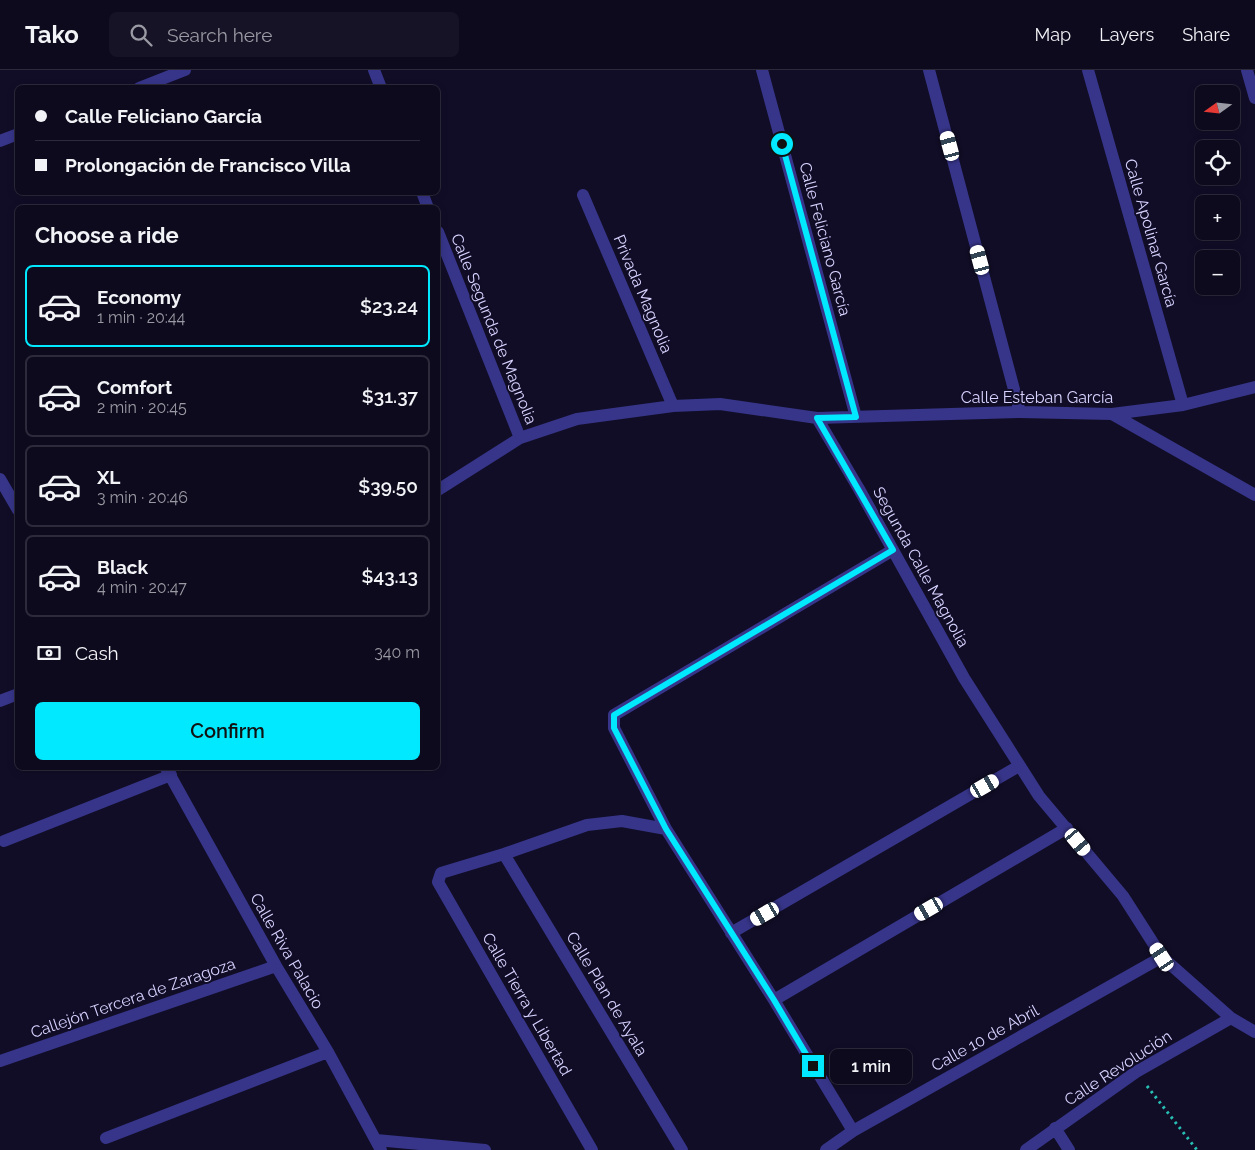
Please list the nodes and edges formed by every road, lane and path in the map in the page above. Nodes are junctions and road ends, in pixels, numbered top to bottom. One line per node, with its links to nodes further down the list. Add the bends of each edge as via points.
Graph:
1 (185, 70): 7 (street)
2 (374, 70): 8 (street)
3 (762, 70): 19 (street, Calle Feliciano García)
4 (929, 70): 17 (street)
5 (1088, 70): 16 (street, Calle Apolinar García)
6 (1247, 70): 9 (street)
7 (147, 85)
8 (380, 85)
9 (1255, 98)
10 (15, 135): 11 (street)
11 (0, 140)
12 (583, 195): 15 (street, Privada Magnolia)
13 (440, 237): 21 (street, Calle Segunda de Magnolia)
14 (1255, 386): 16 (street, Calle Esteban García)
15 (673, 406): 20 (street, via 720,404); 21 (street, via 577,419)
16 (1183, 406): 18 (street, Calle Esteban García)
17 (1020, 412): 18 (street, Calle Esteban García); 19 (street, Calle Esteban García)
18 (1112, 414): 24 (street)
19 (856, 417): 20 (street, Calle Esteban García)
20 (817, 418): 26 (street, Segunda Calle Magnolia)
21 (520, 438): 23 (street)
22 (0, 479): 25 (street)
23 (440, 489)
24 (1255, 495)
25 (15, 505)
26 (893, 550): 29 (street, Segunda Calle Magnolia, via 964,678); 32 (street, via 614,715 614,728)
27 (15, 695): 28 (street)
28 (0, 701)
29 (1019, 766): 31 (street, Segunda Calle Magnolia); 35 (street)
30 (168, 771): 33 (street); 37 (street, Calle Riva Palacio)
31 (1066, 828): 36 (street, Segunda Calle Magnolia, via 1123,896); 38 (street)
32 (666, 829): 34 (street, via 622,821 587,825); 35 (street)
33 (4, 841)
34 (504, 854): 49 (street, Calle Tierra y Libertad, via 441,873 438,882); 50 (street, Calle Plan de Ayala)
35 (731, 933): 38 (street)
36 (1162, 957): 39 (street, Segunda Calle Magnolia); 45 (street, Calle 10 de Abril)
37 (276, 966): 41 (street, Calle Riva Palacio); 42 (street, Callejón Tercera de Zaragoza)
38 (774, 1000): 45 (street)
39 (1231, 1018): 40 (street, Segunda Calle Magnolia); 43 (street, Calle Revolución)
40 (1255, 1032)
41 (328, 1052): 46 (street); 47 (street, Calle Riva Palacio)
42 (0, 1061)
43 (1136, 1072): 44 (street, Calle Revolución); 54 (path)
44 (1055, 1128): 52 (street, Calle Revolución); 53 (street)
45 (853, 1131): 51 (street, Calle 10 de Abril)
46 (106, 1138)
47 (378, 1145): 48 (street)
48 (485, 1150)
49 (592, 1150)
50 (682, 1150)
51 (826, 1150)
52 (1026, 1150)
53 (1069, 1150)
54 (1197, 1150)

